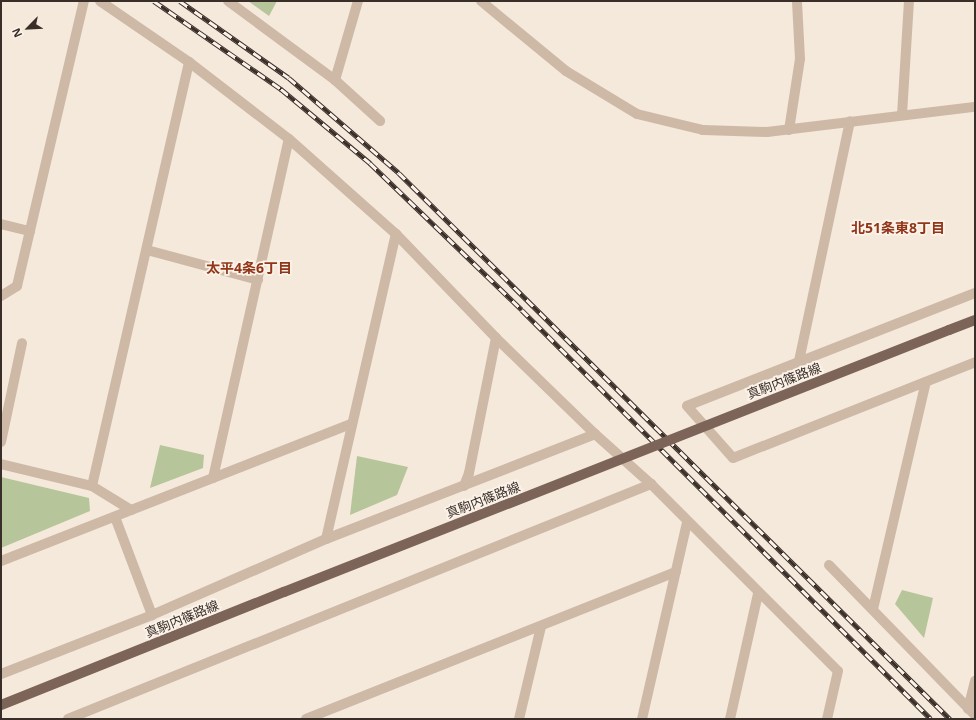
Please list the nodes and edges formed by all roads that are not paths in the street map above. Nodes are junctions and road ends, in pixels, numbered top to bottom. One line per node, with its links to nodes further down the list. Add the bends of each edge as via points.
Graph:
1 (84, 1): 17 (street)
2 (100, 1): 8 (street)
3 (228, 1): 9 (street)
4 (358, 1): 9 (street)
5 (482, 1): 14 (street, via 566,71 637,114 703,130)
6 (797, 1): 14 (street, via 800,59)
7 (909, 1): 11 (street)
8 (190, 62): 15 (street); 19 (street)
9 (335, 80): 12 (street)
10 (975, 107): 11 (street)
11 (902, 115): 13 (street)
12 (380, 121)
13 (850, 121): 14 (street); 26 (street)
14 (789, 130)
15 (289, 139): 18 (street); 20 (street)
16 (1, 224): 17 (street)
17 (30, 231): 22 (street, via 17,286)
18 (396, 234): 24 (street); 29 (street)
19 (147, 250): 20 (street); 35 (street)
20 (258, 280): 33 (street)
21 (975, 292): 26 (street)
22 (1, 296)
23 (975, 320): 50 (main road, 真駒内篠路線, bridge)
24 (496, 338): 30 (street); 36 (street, via 469,473)
25 (22, 343): 31 (street)
26 (799, 362): 28 (street, via 687,406 733,458)
27 (975, 362): 28 (street)
28 (926, 382): 45 (street)
29 (351, 424): 33 (street); 40 (street)
30 (595, 434): 34 (street); 36 (street)
31 (1, 442)
32 (1, 464): 35 (street)
33 (213, 478): 37 (street)
34 (651, 484): 39 (street); 52 (street)
35 (92, 486): 37 (street)
36 (464, 486): 40 (street)
37 (131, 510): 38 (street)
38 (115, 517): 41 (street); 46 (street)
39 (687, 522): 43 (street); 44 (street)
40 (326, 539): 46 (street)
41 (1, 561)
42 (829, 565): 45 (street)
43 (676, 572): 47 (street); 55 (street)
44 (758, 594): 56 (street); 57 (street, via 838,671)
45 (873, 609): 51 (street)
46 (152, 615): 48 (street)
47 (540, 627): 53 (street); 54 (street)
48 (1, 674)
49 (975, 680): 51 (street)
50 (1, 705)
51 (972, 712)
52 (68, 719)
53 (306, 719)
54 (519, 719)
55 (642, 719)
56 (730, 719)
57 (827, 719)

